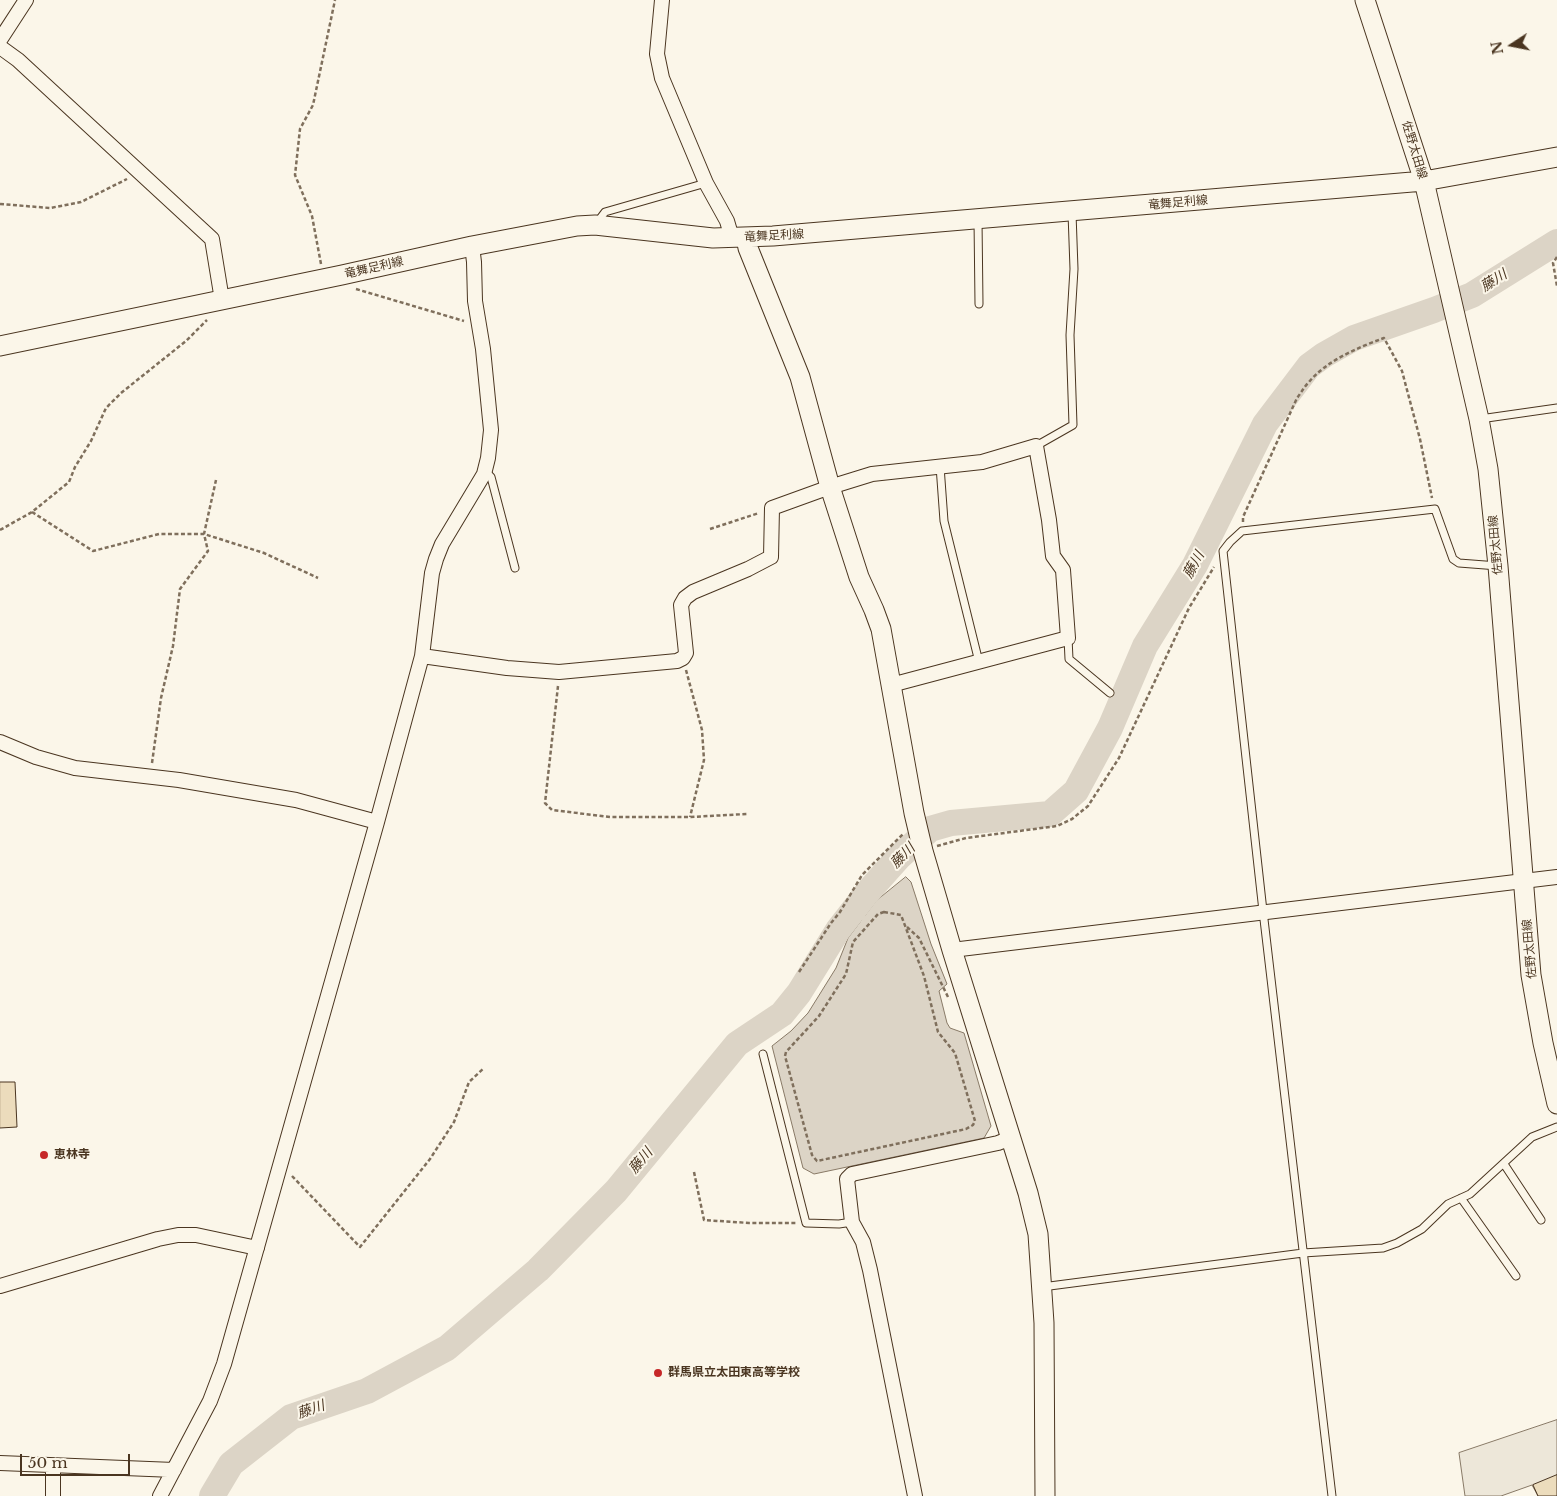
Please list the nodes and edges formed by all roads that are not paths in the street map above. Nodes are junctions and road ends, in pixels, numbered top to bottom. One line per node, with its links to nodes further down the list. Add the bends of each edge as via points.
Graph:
1 (26, 0): 4 (street)
2 (662, 0): 8 (street, via 658,66)
3 (1365, 0): 7 (main road, 佐野太田線)
4 (0, 40)
5 (0, 47): 14 (street, via 212,239)
6 (1557, 156): 7 (main road, 竜舞足利線)
7 (1424, 181): 9 (main road, 竜舞足利線); 18 (main road, 佐野太田線)
8 (706, 184): 11 (lane, via 605,212); 12 (street)
9 (1072, 212): 10 (main road, 竜舞足利線); 19 (lane, via 1074,269 1070,335 1073,425)
10 (978, 220): 12 (main road, 竜舞足利線); 15 (lane)
11 (595, 225): 12 (main road, 竜舞足利線); 13 (main road, 竜舞足利線, via 550,230)
12 (739, 238): 22 (main road, via 748,248 800,376)
13 (472, 246): 14 (main road, 竜舞足利線); 21 (street, via 477,320 492,430)
14 (222, 300): 16 (main road, 竜舞足利線)
15 (979, 304)
16 (0, 346)
17 (1557, 408): 18 (lane)
18 (1479, 419): 23 (main road, 佐野太田線, via 1488,468)
19 (1036, 446): 20 (street, via 982,462); 25 (street, via 1050,520 1053,556 1064,570)
20 (940, 466): 22 (street, via 872,474); 27 (lane, via 944,521)
21 (485, 471): 24 (lane, via 491,478); 26 (street, via 436,559)
22 (830, 487): 26 (street, via 772,508 771,558 685,598 682,605 686,653 677,661 560,672); 28 (main road, via 859,577 881,630)
23 (1498, 566): 33 (main road, 佐野太田線); 34 (lane, via 1459,563 1453,559 1434,509 1242,531 1223,551)
24 (515, 568)
25 (1068, 638): 27 (street); 29 (lane, via 1070,658)
26 (422, 656): 31 (street)
27 (980, 662): 28 (street)
28 (891, 685): 35 (main road, via 916,823)
29 (1110, 694)
30 (0, 742): 31 (street, via 75,768 179,780 296,800)
31 (377, 822): 44 (street)
32 (1557, 877): 33 (street)
33 (1524, 882): 34 (street); 37 (main road, 佐野太田線, via 1538,1018)
34 (1263, 911): 35 (street); 45 (lane)
35 (952, 950): 39 (main road)
36 (763, 1054): 43 (lane, via 806,1223)
37 (1557, 1104)
38 (1557, 1127): 40 (lane, via 1532,1137)
39 (1011, 1138): 43 (street, via 852,1174 847,1179); 48 (main road, via 1038,1234)
40 (1504, 1164): 41 (lane); 42 (lane)
41 (1461, 1198): 45 (lane, via 1448,1204 1422,1229 1383,1248); 46 (lane)
42 (1541, 1220)
43 (852, 1222): 54 (street, via 863,1242 870,1270)
44 (257, 1248): 47 (street, via 196,1235 178,1235); 51 (street, via 224,1364 210,1401)
45 (1303, 1253): 48 (lane); 56 (lane)
46 (1516, 1276)
47 (0, 1286)
48 (1042, 1287): 55 (main road)
49 (0, 1463): 50 (street)
50 (53, 1466): 51 (street); 52 (street)
51 (174, 1470): 53 (street)
52 (53, 1496)
53 (160, 1496)
54 (915, 1496)
55 (1044, 1496)
56 (1332, 1496)

